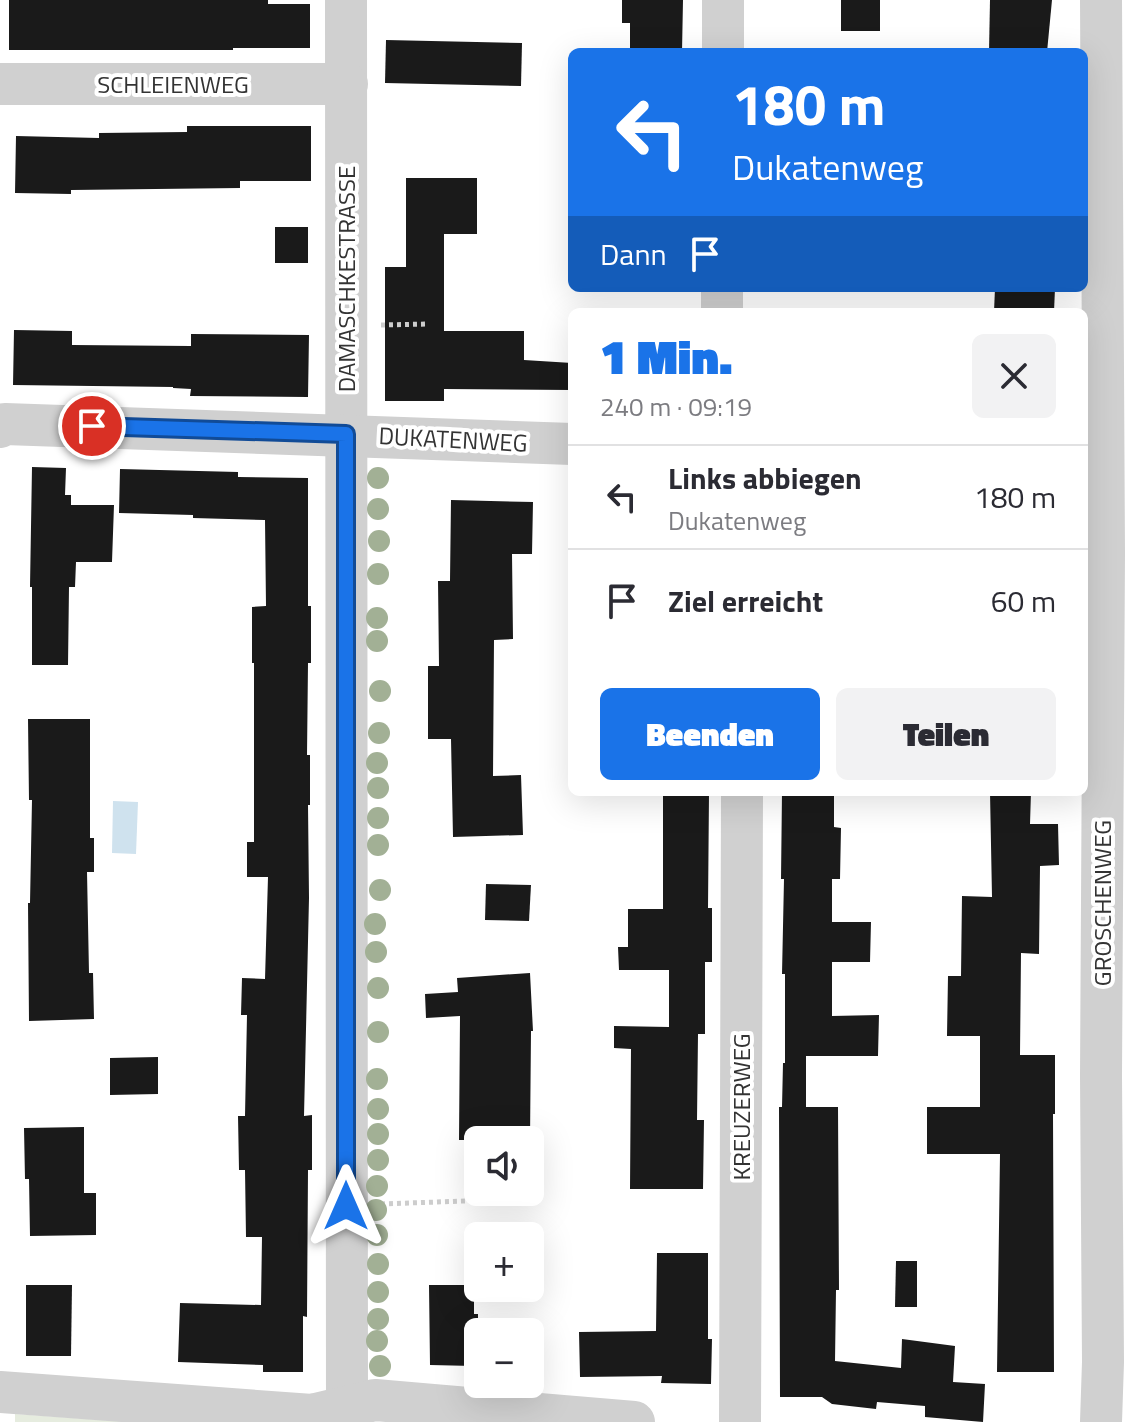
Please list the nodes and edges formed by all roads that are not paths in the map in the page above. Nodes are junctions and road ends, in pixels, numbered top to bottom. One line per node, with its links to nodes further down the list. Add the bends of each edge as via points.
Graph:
1 (346, 0): 6 (street, DAMASCHKESTRASSE)
2 (723, 0): 4 (street)
3 (1101, 0): 10 (street, GROSCHENWEG)
4 (723, 48)
5 (0, 84): 6 (street, SCHLEIENWEG)
6 (347, 84): 8 (street, DAMASCHKESTRASSE)
7 (0, 427): 8 (street, DUKATENWEG)
8 (346, 434): 9 (street, DUKATENWEG); 15 (street, DAMASCHKESTRASSE)
9 (568, 444)
10 (1093, 464): 11 (street, GROSCHENWEG)
11 (1120, 555): 13 (street, GROSCHENWEG, via 1101,1076)
12 (742, 796): 17 (street, KREUZERWEG)
13 (1120, 1376): 18 (street, GROSCHENWEG)
14 (0, 1392): 15 (street)
15 (346, 1415): 16 (street, via 375,1400)
16 (634, 1422)
17 (740, 1422)
18 (1101, 1422)

